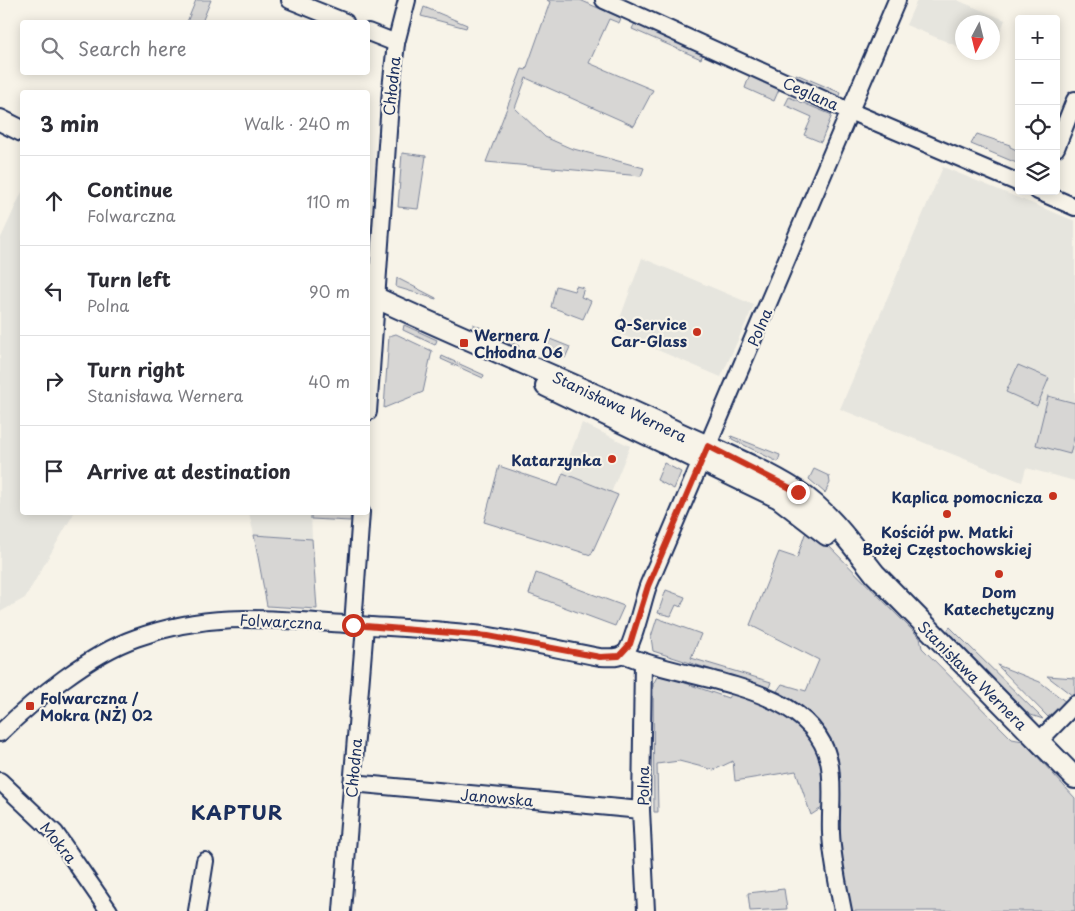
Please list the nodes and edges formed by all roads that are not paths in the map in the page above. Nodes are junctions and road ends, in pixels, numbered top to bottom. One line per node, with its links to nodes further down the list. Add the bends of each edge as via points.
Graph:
1 (290, 0): 5 (street)
2 (407, 0): 7 (street, Chłodna)
3 (604, 0): 9 (street, Ceglana)
4 (897, 0): 9 (street, Polna)
5 (340, 20)
6 (370, 33): 7 (street)
7 (396, 43): 16 (street, Chłodna)
8 (1075, 100): 12 (street)
9 (850, 111): 13 (street, Ceglana); 18 (street, Polna)
10 (0, 120): 11 (street)
11 (20, 130)
12 (1060, 138)
13 (1015, 181)
14 (1049, 195): 15 (street)
15 (1075, 206)
16 (372, 296): 17 (street, Chłodna); 18 (street, Stanisława Wernera, via 444,330 508,369)
17 (370, 354)
18 (705, 453): 21 (street, Polna, via 648,586 630,644); 25 (street, Stanisława Wernera, via 791,506 875,574)
19 (361, 515): 20 (street, Chłodna)
20 (359, 625): 21 (street, Folwarczna, via 488,636 600,657 612,658); 24 (street, Folwarczna, via 240,618 202,620 170,627 134,638 96,659 45,694); 28 (street, Chłodna)
21 (623, 654): 22 (street)
22 (643, 661): 29 (street, Polna); 35 (street, via 765,696 790,709 811,728 823,745 830,766 833,858)
23 (1075, 704): 25 (street)
24 (0, 733)
25 (1039, 741): 26 (street, Stanisława Wernera)
26 (1074, 778)
27 (0, 781): 31 (street, Mokra, via 55,833)
28 (352, 784): 29 (street, Janowska); 33 (street, Chłodna)
29 (641, 810): 34 (street, Polna)
30 (205, 861): 32 (street)
31 (109, 911)
32 (196, 911)
33 (342, 911)
34 (646, 911)
35 (843, 911)

